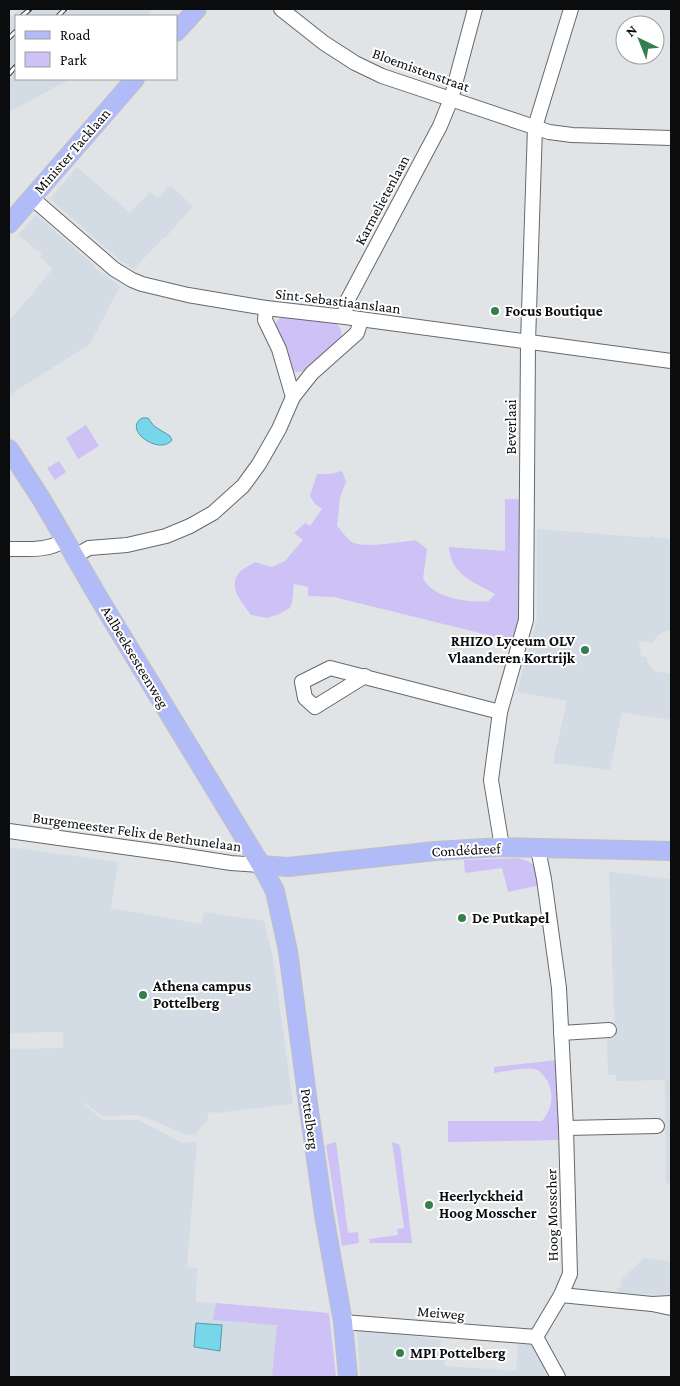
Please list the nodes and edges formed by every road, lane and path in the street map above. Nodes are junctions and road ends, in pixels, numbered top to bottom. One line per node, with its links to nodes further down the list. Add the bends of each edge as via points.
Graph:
1 (197, 9): 5 (main road)
2 (281, 9): 7 (street, Bloemistenstraat, via 355,63 382,76)
3 (475, 9): 7 (street, Karmelietenlaan)
4 (571, 9): 8 (street, Beverlaai)
5 (178, 30)
6 (134, 80): 10 (main road, Minister Tacklaan)
7 (451, 99): 8 (street, Bloemistenstraat); 13 (street, Karmelietenlaan, via 440,126 346,303)
8 (535, 127): 9 (street, Bloemistenstraat, via 572,135); 15 (street, Beverlaai)
9 (671, 138)
10 (32, 198): 11 (main road, Minister Tacklaan); 12 (street, Sint-Sebastiaanslaan, via 114,269 132,280 188,295)
11 (9, 224)
12 (266, 308): 13 (street, Sint-Sebastiaanslaan); 17 (street, via 266,320 280,350)
13 (345, 317): 14 (street, Sint-Sebastiaanslaan)
14 (361, 320): 15 (street, Sint-Sebastiaanslaan); 17 (street, via 357,333 318,366)
15 (528, 342): 16 (street, Sint-Sebastiaanslaan); 23 (street, Beverlaai, via 526,620)
16 (671, 361)
17 (293, 397): 21 (street, via 252,475 212,513 166,536 127,545 89,548)
18 (9, 449): 19 (main road, Aalbeeksesteenweg)
19 (65, 540): 20 (street, via 44,548); 21 (main road, Aalbeeksesteenweg)
20 (9, 549)
21 (75, 556): 28 (main road, Aalbeeksesteenweg)
22 (365, 676): 23 (street)
23 (500, 712): 25 (street, Beverlaai, via 491,780)
24 (9, 831): 28 (street, Burgemeester Felix de Bethunelaan)
25 (502, 847): 26 (main road, Condédreef); 28 (main road, Condédreef, via 288,867)
26 (538, 849): 27 (main road, Condédreef); 30 (street, Hoog Mosscher, via 559,988)
27 (671, 852)
28 (261, 865): 37 (main road, Pottelberg, via 275,891 288,951 322,1202)
29 (609, 1030): 30 (street)
30 (561, 1033): 32 (street, Hoog Mosscher)
31 (657, 1126): 32 (street)
32 (566, 1128): 33 (street, Hoog Mosscher, via 570,1274)
33 (561, 1295): 35 (street); 38 (street, Hoog Mosscher)
34 (671, 1303): 35 (street)
35 (652, 1304): 36 (street)
36 (671, 1308)
37 (343, 1322): 38 (street, Meiweg); 39 (main road, Pottelberg)
38 (536, 1337): 40 (street)
39 (348, 1377)
40 (558, 1377)

